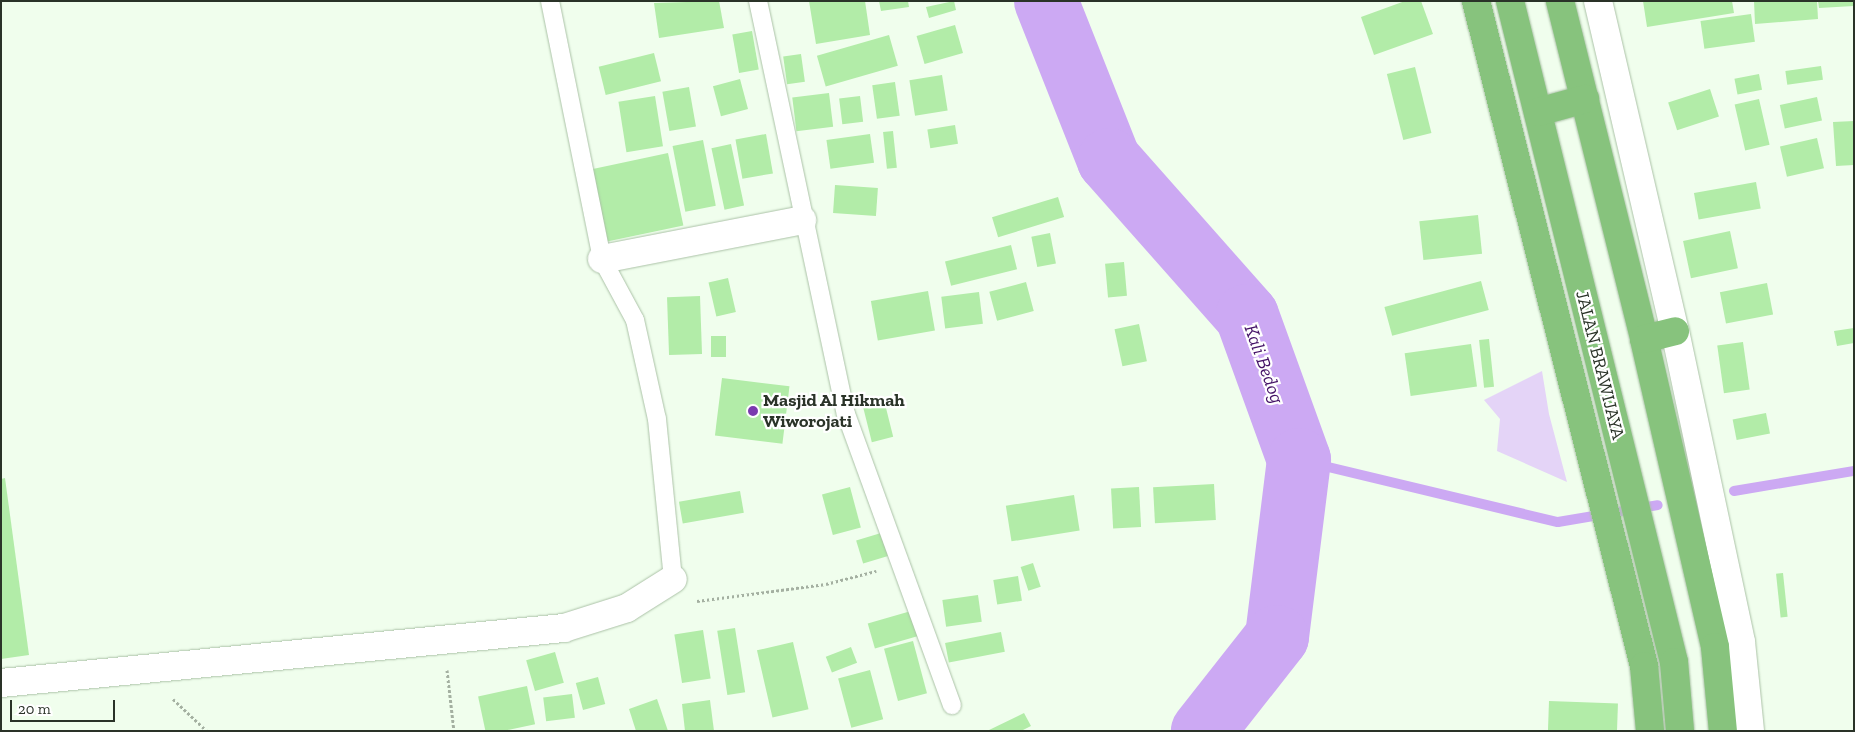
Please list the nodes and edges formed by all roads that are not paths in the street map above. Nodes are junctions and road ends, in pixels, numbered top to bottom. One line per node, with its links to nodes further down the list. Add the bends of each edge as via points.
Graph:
1 (550, 1): 10 (lane)
2 (758, 1): 9 (lane)
3 (1476, 1): 14 (highway)
4 (1510, 1): 8 (highway, JALAN BRAWIJAYA)
5 (1560, 1): 7 (highway)
6 (1598, 1): 11 (street)
7 (1584, 100): 8 (highway); 12 (highway)
8 (1538, 112): 13 (highway, JALAN BRAWIJAYA)
9 (802, 220): 10 (street); 17 (lane, via 846,414)
10 (602, 259): 15 (lane, via 635,320 657,419)
11 (1676, 331): 12 (highway); 21 (street, via 1741,642)
12 (1644, 339): 20 (highway, via 1715,647)
13 (1606, 389): 14 (highway); 19 (highway, JALAN BRAWIJAYA, via 1674,662)
14 (1576, 396): 18 (highway, via 1644,666)
15 (673, 579): 16 (street, via 627,608 564,628)
16 (1, 683)
17 (952, 705)
18 (1650, 731)
19 (1680, 731)
20 (1723, 731)
21 (1750, 731)

